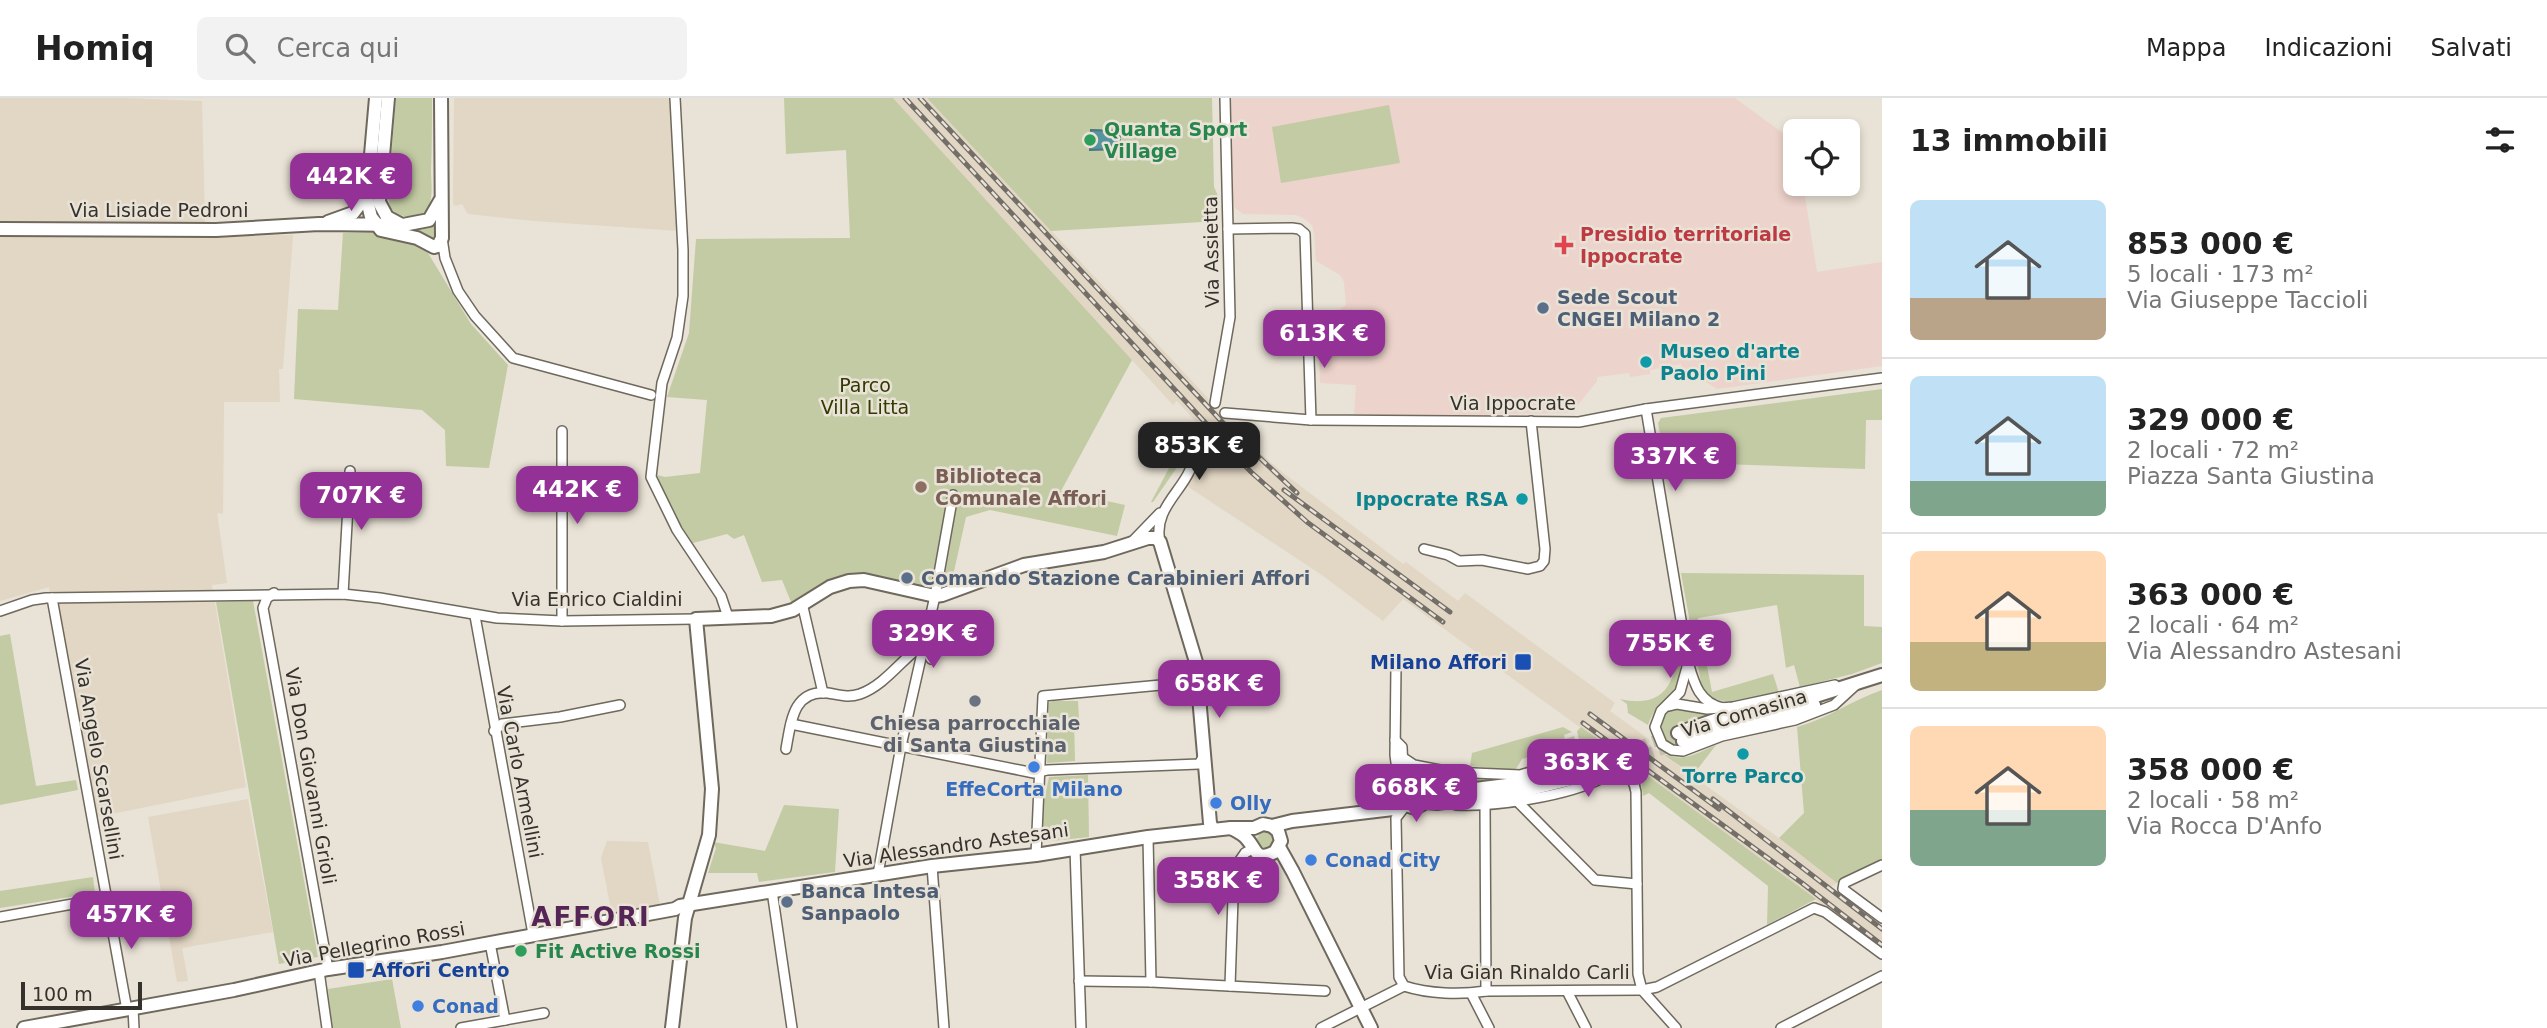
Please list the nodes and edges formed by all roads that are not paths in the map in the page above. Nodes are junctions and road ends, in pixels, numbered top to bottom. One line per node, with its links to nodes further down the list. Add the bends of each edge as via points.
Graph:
1 (376, 98): 6 (street)
2 (388, 98): 10 (street, via 379,202 387,217)
3 (441, 98): 7 (street)
4 (675, 98): 16 (street, via 683,296 677,338)
5 (1225, 98): 13 (street, Via Assietta)
6 (368, 193): 9 (street, Via Lisiade Pedroni, via 353,213); 11 (street, via 367,208)
7 (440, 201): 8 (street); 14 (street)
8 (429, 220): 10 (street); 14 (street)
9 (319, 225): 11 (street, Via Lisiade Pedroni); 12 (street, Via Lisiade Pedroni, via 216,230)
10 (403, 225): 11 (street)
11 (375, 226): 14 (street, Via Lisiade Pedroni, via 417,237 434,247)
12 (0, 229)
13 (1228, 229): 18 (street, Via Assietta, via 1230,317); 22 (street, via 1292,228 1305,234)
14 (442, 232): 17 (street, via 445,258 458,291 513,358)
15 (1882, 377): 19 (street, Via Ippocrate)
16 (662, 383): 17 (street); 20 (street)
17 (651, 395): 20 (street)
18 (1215, 403)
19 (1646, 409): 23 (street, Via Ippocrate, via 1579,422); 46 (street)
20 (658, 411): 41 (street, via 651,471 654,487 721,596)
21 (1226, 413): 22 (street, Via Ippocrate)
22 (1311, 420): 23 (street, Via Ippocrate)
23 (1531, 421): 31 (street, via 1545,549 1540,566 1528,569 1482,560 1459,562)
24 (562, 432): 43 (street)
25 (1193, 449): 28 (street, via 1192,465)
26 (349, 471): 34 (street)
27 (953, 495): 35 (street)
28 (1166, 507): 29 (street, via 1158,526); 30 (street)
29 (1160, 542): 30 (street, via 1150,538); 50 (street, via 1190,640)
30 (1130, 545): 35 (street, via 1024,565)
31 (1424, 550)
32 (274, 593): 33 (street, Via Enrico Cialdini); 34 (street, Via Enrico Cialdini); 38 (street)
33 (250, 594): 36 (street, Via Enrico Cialdini); 38 (street)
34 (343, 594): 40 (street, Via Enrico Cialdini)
35 (935, 596): 37 (street, Via Enrico Cialdini, via 860,580 830,587); 44 (street)
36 (52, 598): 39 (street, Via Enrico Cialdini); 82 (street, Via Angelo Scarsellini)
37 (803, 603): 41 (street, Via Enrico Cialdini, via 771,616); 51 (street)
38 (263, 608): 89 (street, Via Don Giovanni Grioli)
39 (0, 611)
40 (475, 616): 43 (street, Via Enrico Cialdini); 56 (street, Via Carlo Armellini)
41 (728, 617): 42 (street, Via Enrico Cialdini)
42 (696, 619): 43 (street, Via Enrico Cialdini); 83 (street, via 712,817)
43 (562, 621)
44 (923, 644): 45 (street); 51 (street, via 860,694); 59 (street)
45 (931, 659)
46 (1688, 662): 53 (street, via 1683,687); 54 (street, via 1702,697)
47 (1396, 666): 58 (street)
48 (1882, 674): 49 (street, Via Comasina)
49 (1858, 683): 53 (street, Via Comasina, via 1844,698 1822,710 1722,736 1684,751 1667,748 1656,733 1658,716); 54 (street, Via Comasina); 57 (street, Via Comasina, via 1808,707)
50 (1199, 687): 61 (street); 64 (street, via 1194,682 1043,696)
51 (823, 693): 55 (street, via 810,694 799,702)
52 (620, 705): 56 (street, via 502,724)
53 (1669, 706): 54 (street, Via Comasina)
54 (1723, 708)
55 (791, 724): 59 (street); 60 (street)
56 (494, 731): 86 (street, Via Carlo Armellini)
57 (1680, 737)
58 (1395, 740): 62 (street, via 1402,747); 66 (street, via 1397,770)
59 (905, 745): 64 (street); 79 (street)
60 (786, 749)
61 (1205, 756): 64 (street, via 1199,764); 71 (street)
62 (1402, 757): 65 (street, via 1414,765); 66 (street)
63 (1604, 762): 65 (street, via 1590,754 1520,775); 66 (street, via 1567,782 1518,792); 67 (street, via 1608,761 1607,773 1598,780); 80 (street, via 1632,776 1635,783)
64 (1040, 772): 76 (street)
65 (1451, 772): 66 (street)
66 (1415, 795): 68 (street, via 1467,805); 73 (street, via 1393,809 1296,821); 94 (street, Via Gian Rinaldo Carli, via 1396,818 1399,977)
67 (1516, 800): 68 (street); 80 (street, via 1595,880)
68 (1485, 803): 97 (street)
69 (1230, 828): 70 (street, Via Alessandro Astesani); 71 (street, Via Alessandro Astesani); 74 (street)
70 (1254, 828): 73 (street, Via Alessandro Astesani, via 1263,824); 74 (street)
71 (1213, 830): 72 (street, Via Alessandro Astesani)
72 (1148, 838): 75 (street, Via Alessandro Astesani); 92 (street)
73 (1276, 840): 74 (street, via 1259,855); 101 (street)
74 (1250, 846): 93 (street, via 1234,869)
75 (1075, 848): 76 (street, Via Alessandro Astesani); 91 (street)
76 (1037, 855): 78 (street, Via Alessandro Astesani)
77 (1882, 865): 85 (street, via 1844,883 1843,889)
78 (932, 866): 79 (street, Via Alessandro Astesani); 110 (street)
79 (878, 874): 81 (street, Via Alessandro Astesani)
80 (1637, 884): 96 (street)
81 (772, 891): 83 (street, Via Alessandro Astesani); 109 (street)
82 (106, 898): 84 (street); 100 (street, Via Angelo Scarsellini)
83 (688, 905): 86 (street, Via Pellegrino Rossi); 108 (street)
84 (0, 917)
85 (1882, 918)
86 (533, 934): 87 (street, Via Pellegrino Rossi)
87 (490, 943): 89 (street, Via Pellegrino Rossi); 103 (street)
88 (1882, 954): 96 (street, via 1818,908 1657,987)
89 (324, 970): 100 (street, Via Pellegrino Rossi); 106 (street, Via Don Giovanni Grioli)
90 (1882, 976): 117 (street)
91 (1079, 981): 92 (street); 111 (street)
92 (1151, 982): 93 (street)
93 (1230, 986): 95 (street)
94 (1404, 986): 99 (street, Via Gian Rinaldo Carli); 101 (street, Via Gian Rinaldo Carli)
95 (1325, 990)
96 (1642, 990): 98 (street, Via Gian Rinaldo Carli); 116 (street, Via Gian Rinaldo Carli)
97 (1486, 991): 98 (street, Via Gian Rinaldo Carli); 99 (street, Via Gian Rinaldo Carli)
98 (1567, 991): 115 (street)
99 (1471, 993): 114 (street)
100 (130, 1009): 104 (street, Via Pellegrino Rossi); 105 (street, Via Angelo Scarsellini)
101 (1361, 1009): 112 (street, Via Gian Rinaldo Carli); 113 (street)
102 (544, 1013): 103 (street)
103 (505, 1020): 107 (street)
104 (24, 1028)
105 (134, 1028)
106 (327, 1028)
107 (461, 1028)
108 (672, 1028)
109 (792, 1028)
110 (944, 1028)
111 (1081, 1028)
112 (1321, 1028)
113 (1371, 1028)
114 (1489, 1028)
115 (1586, 1028)
116 (1676, 1028)
117 (1781, 1028)

